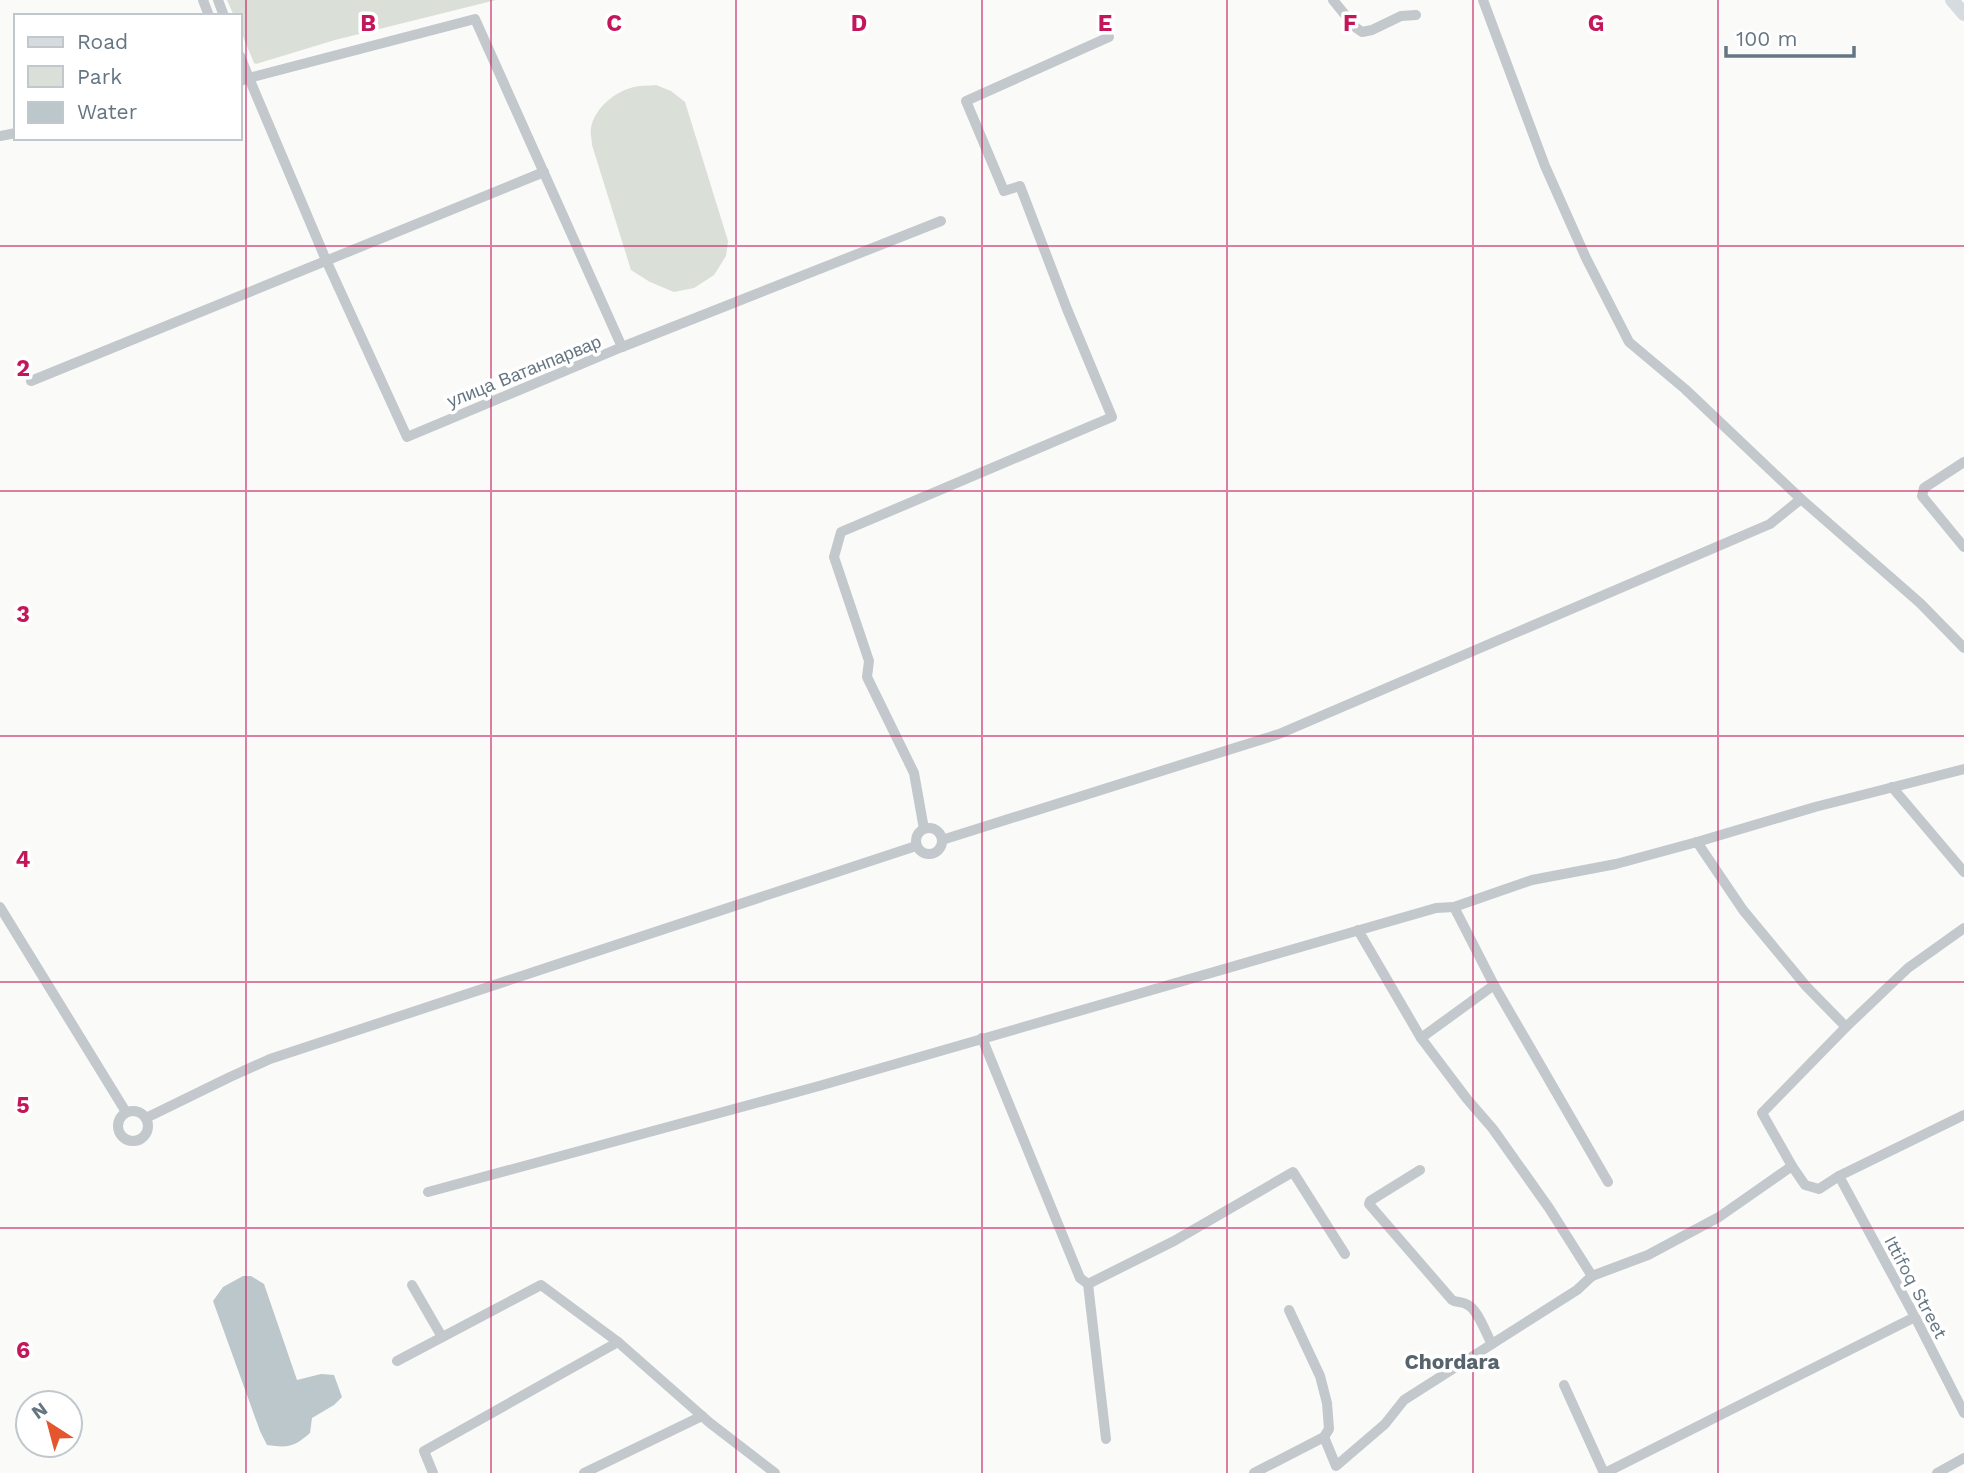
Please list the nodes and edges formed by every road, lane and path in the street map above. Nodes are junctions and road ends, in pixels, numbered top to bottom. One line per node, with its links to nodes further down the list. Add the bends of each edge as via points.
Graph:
1 (1333, 0): 5 (street, via 1362,32 1401,16)
2 (1483, 0): 14 (street, via 1545,166 1629,342)
3 (1953, 1): 4 (street)
4 (1964, 14)
5 (1416, 15)
6 (1109, 37): 19 (street, via 966,101 1004,191 1020,186 1112,417 841,532 834,557 869,661 867,677 914,773)
7 (244, 80): 8 (street, улица Ватанпарвар, via 475,19); 10 (street, улица Ватанпарвар)
8 (544, 172): 10 (street); 11 (street, улица Ватанпарвар)
9 (941, 221): 11 (street)
10 (326, 260): 11 (street, улица Ватанпарвар, via 407,436); 12 (street)
11 (622, 348)
12 (31, 382)
13 (1964, 462): 15 (street, via 1924,488 1922,496)
14 (1801, 499): 16 (street, via 1920,603); 20 (street, via 1770,524 1279,734)
15 (1964, 547)
16 (1964, 648)
17 (1964, 769): 18 (street)
18 (1892, 787): 21 (street); 23 (street)
19 (924, 829): 20 (street, via 936,830); 22 (street, via 917,834)
20 (943, 840): 22 (street, via 934,854 925,854)
21 (1697, 842): 24 (street, via 1532,880); 29 (street, via 1743,910)
22 (916, 846): 34 (street, via 270,1059)
23 (1964, 872)
24 (1454, 907): 27 (street); 28 (street)
25 (0, 908): 32 (street)
26 (1964, 928): 29 (street, via 1908,968)
27 (1358, 930): 30 (street); 31 (street)
28 (1494, 985): 31 (street); 38 (street)
29 (1846, 1027): 35 (street, via 1762,1112)
30 (982, 1038): 39 (street); 42 (street, via 1080,1278)
31 (1421, 1038): 41 (street, via 1493,1129)
32 (126, 1112): 34 (street, via 135,1110); 34 (street, via 118,1128 127,1139 145,1135 149,1127)
33 (1964, 1115): 37 (street)
34 (146, 1118)
35 (1792, 1166): 37 (street, via 1805,1185 1819,1189); 41 (street, via 1719,1217 1648,1255)
36 (1420, 1170): 48 (street, via 1369,1203 1452,1300 1473,1309)
37 (1839, 1176): 45 (street, Ittifoq Street)
38 (1608, 1182)
39 (428, 1192)
40 (1345, 1254): 42 (street, via 1293,1172)
41 (1592, 1276): 48 (street)
42 (1088, 1284): 54 (street)
43 (412, 1285): 46 (street)
44 (1289, 1310): 53 (street, via 1320,1376 1329,1429)
45 (1915, 1317): 51 (street, Ittifoq Street); 61 (street)
46 (442, 1337): 47 (street, via 541,1285); 49 (street)
47 (618, 1342): 52 (street); 57 (street, via 425,1451)
48 (1492, 1344): 56 (street, via 1404,1400)
49 (397, 1361)
50 (1563, 1385): 61 (street)
51 (1964, 1413)
52 (702, 1416): 58 (street); 59 (street)
53 (1324, 1437): 56 (street); 60 (street)
54 (1106, 1439)
55 (1964, 1458): 62 (street)
56 (1338, 1470)
57 (433, 1473)
58 (584, 1473)
59 (775, 1473)
60 (1254, 1473)
61 (1604, 1473)
62 (1937, 1473)

